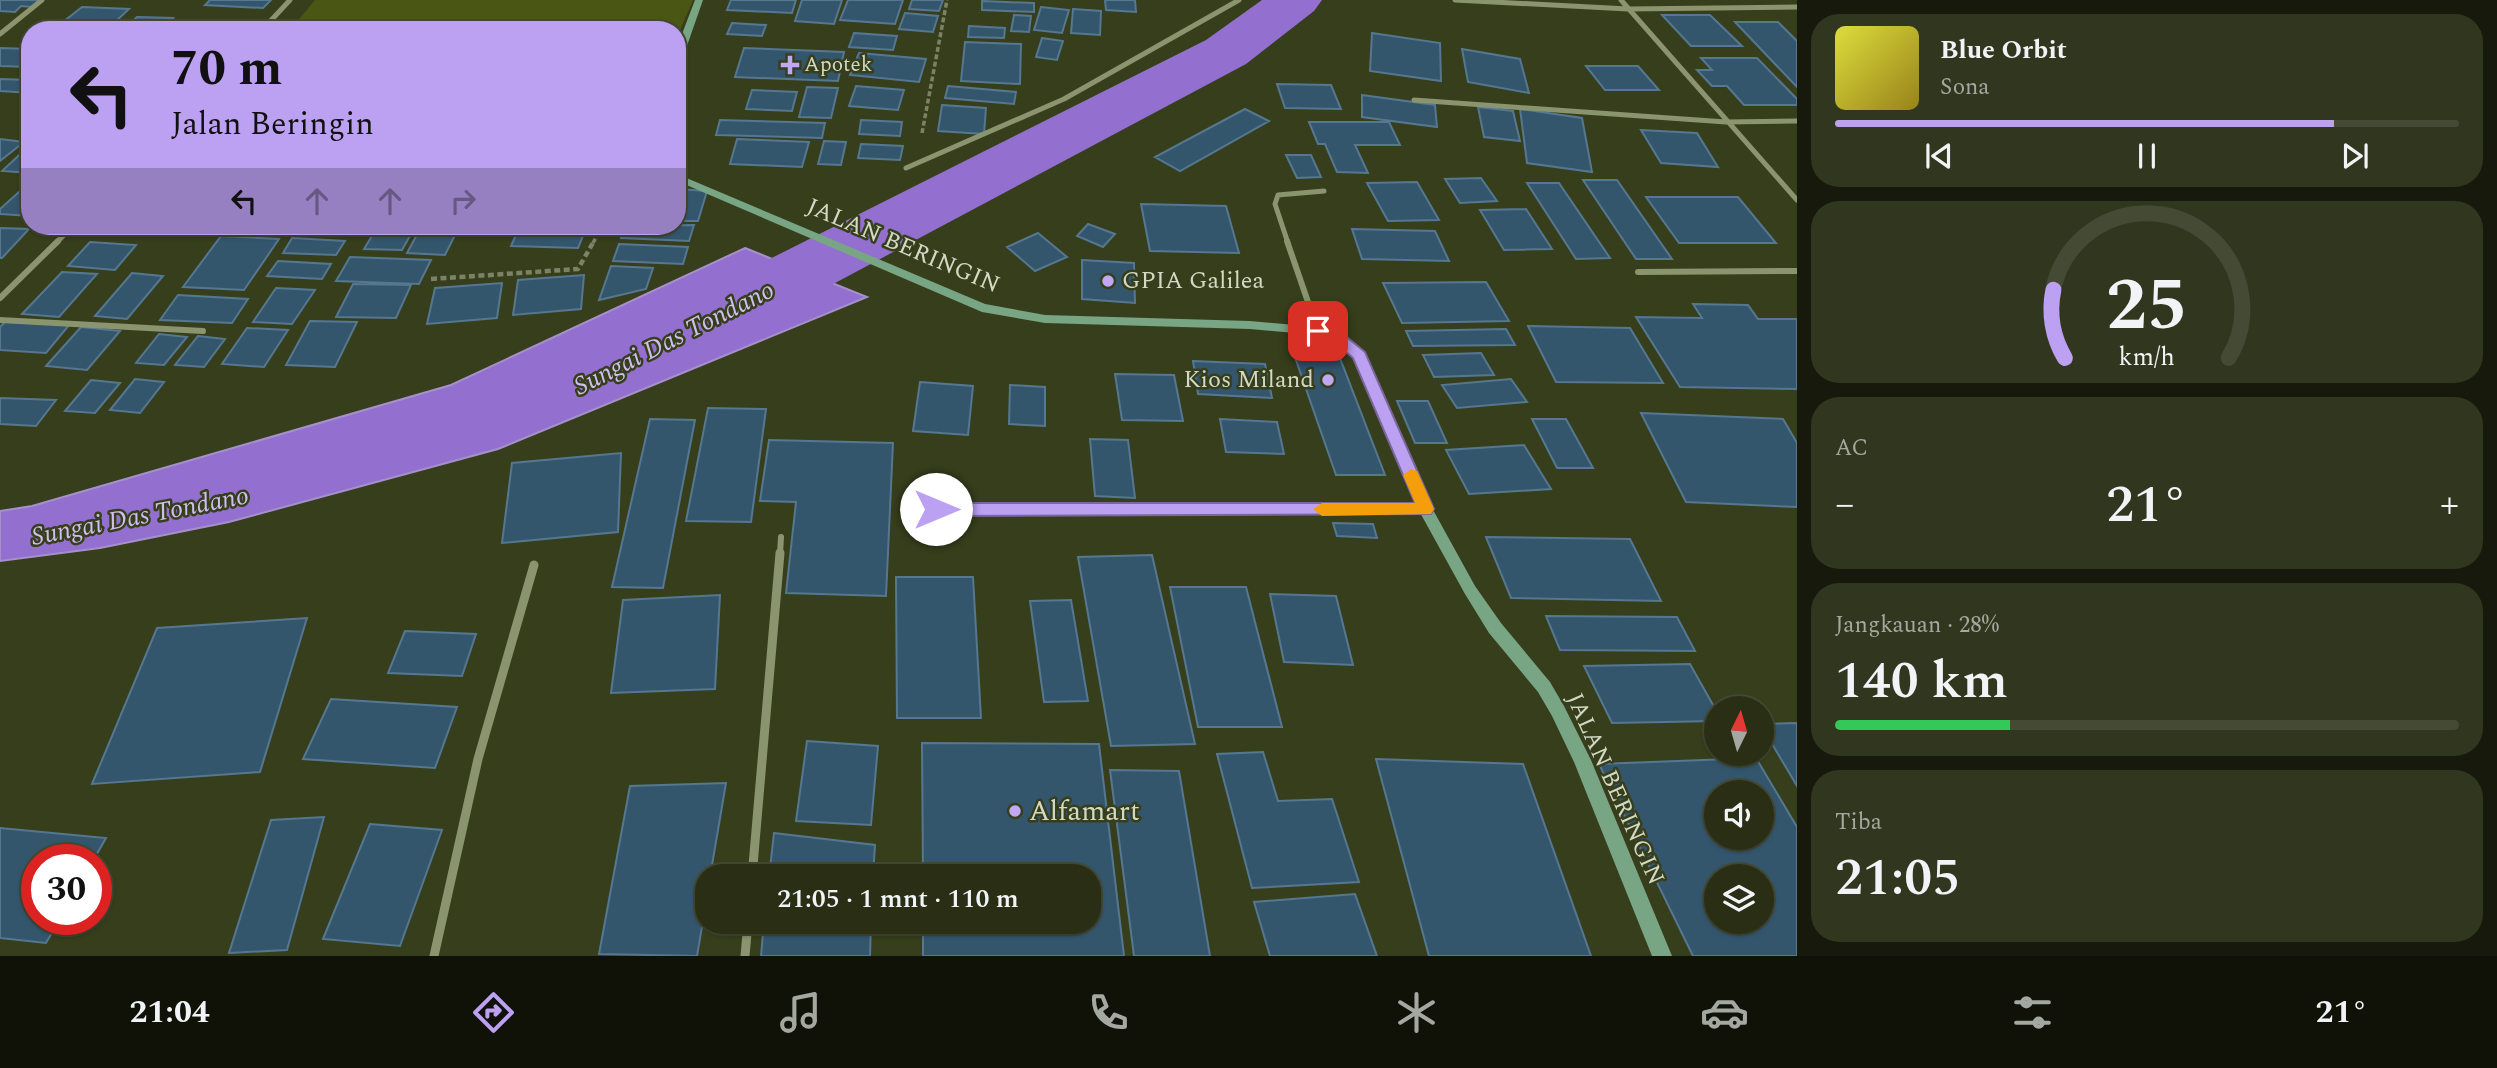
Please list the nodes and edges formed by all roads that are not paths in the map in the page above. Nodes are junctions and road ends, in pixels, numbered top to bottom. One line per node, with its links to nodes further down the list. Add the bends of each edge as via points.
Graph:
1 (42, 0): 10 (street)
2 (290, 0): 9 (street)
3 (699, 0): 11 (street)
4 (1239, 0): 15 (street, via 1064,99)
5 (1455, 0): 8 (street)
6 (1620, 0): 8 (street)
7 (1797, 7): 8 (street)
8 (1628, 9): 14 (street)
9 (270, 21)
10 (0, 34)
11 (686, 35)
12 (1414, 100): 14 (street)
13 (1797, 121): 14 (street)
14 (1726, 122): 18 (street)
15 (906, 168)
16 (686, 180): 25 (street, JALAN BERINGIN, via 982,308 1045,319)
17 (1324, 191): 25 (street, via 1287,192 1278,195 1275,204)
18 (1797, 200)
19 (64, 235): 22 (street)
20 (1797, 271): 21 (street)
21 (1638, 272)
22 (0, 298)
23 (0, 320): 24 (street)
24 (204, 331)
25 (1318, 331): 27 (street, JALAN BERINGIN, via 1338,338 1359,355)
26 (936, 509): 27 (street)
27 (1425, 509): 34 (street, JALAN BERINGIN, via 1480,609 1558,711)
28 (781, 537): 30 (street)
29 (534, 565): 32 (street, via 478,759)
30 (753, 864)
31 (747, 934): 33 (street)
32 (434, 956)
33 (745, 956)
34 (1662, 956)

